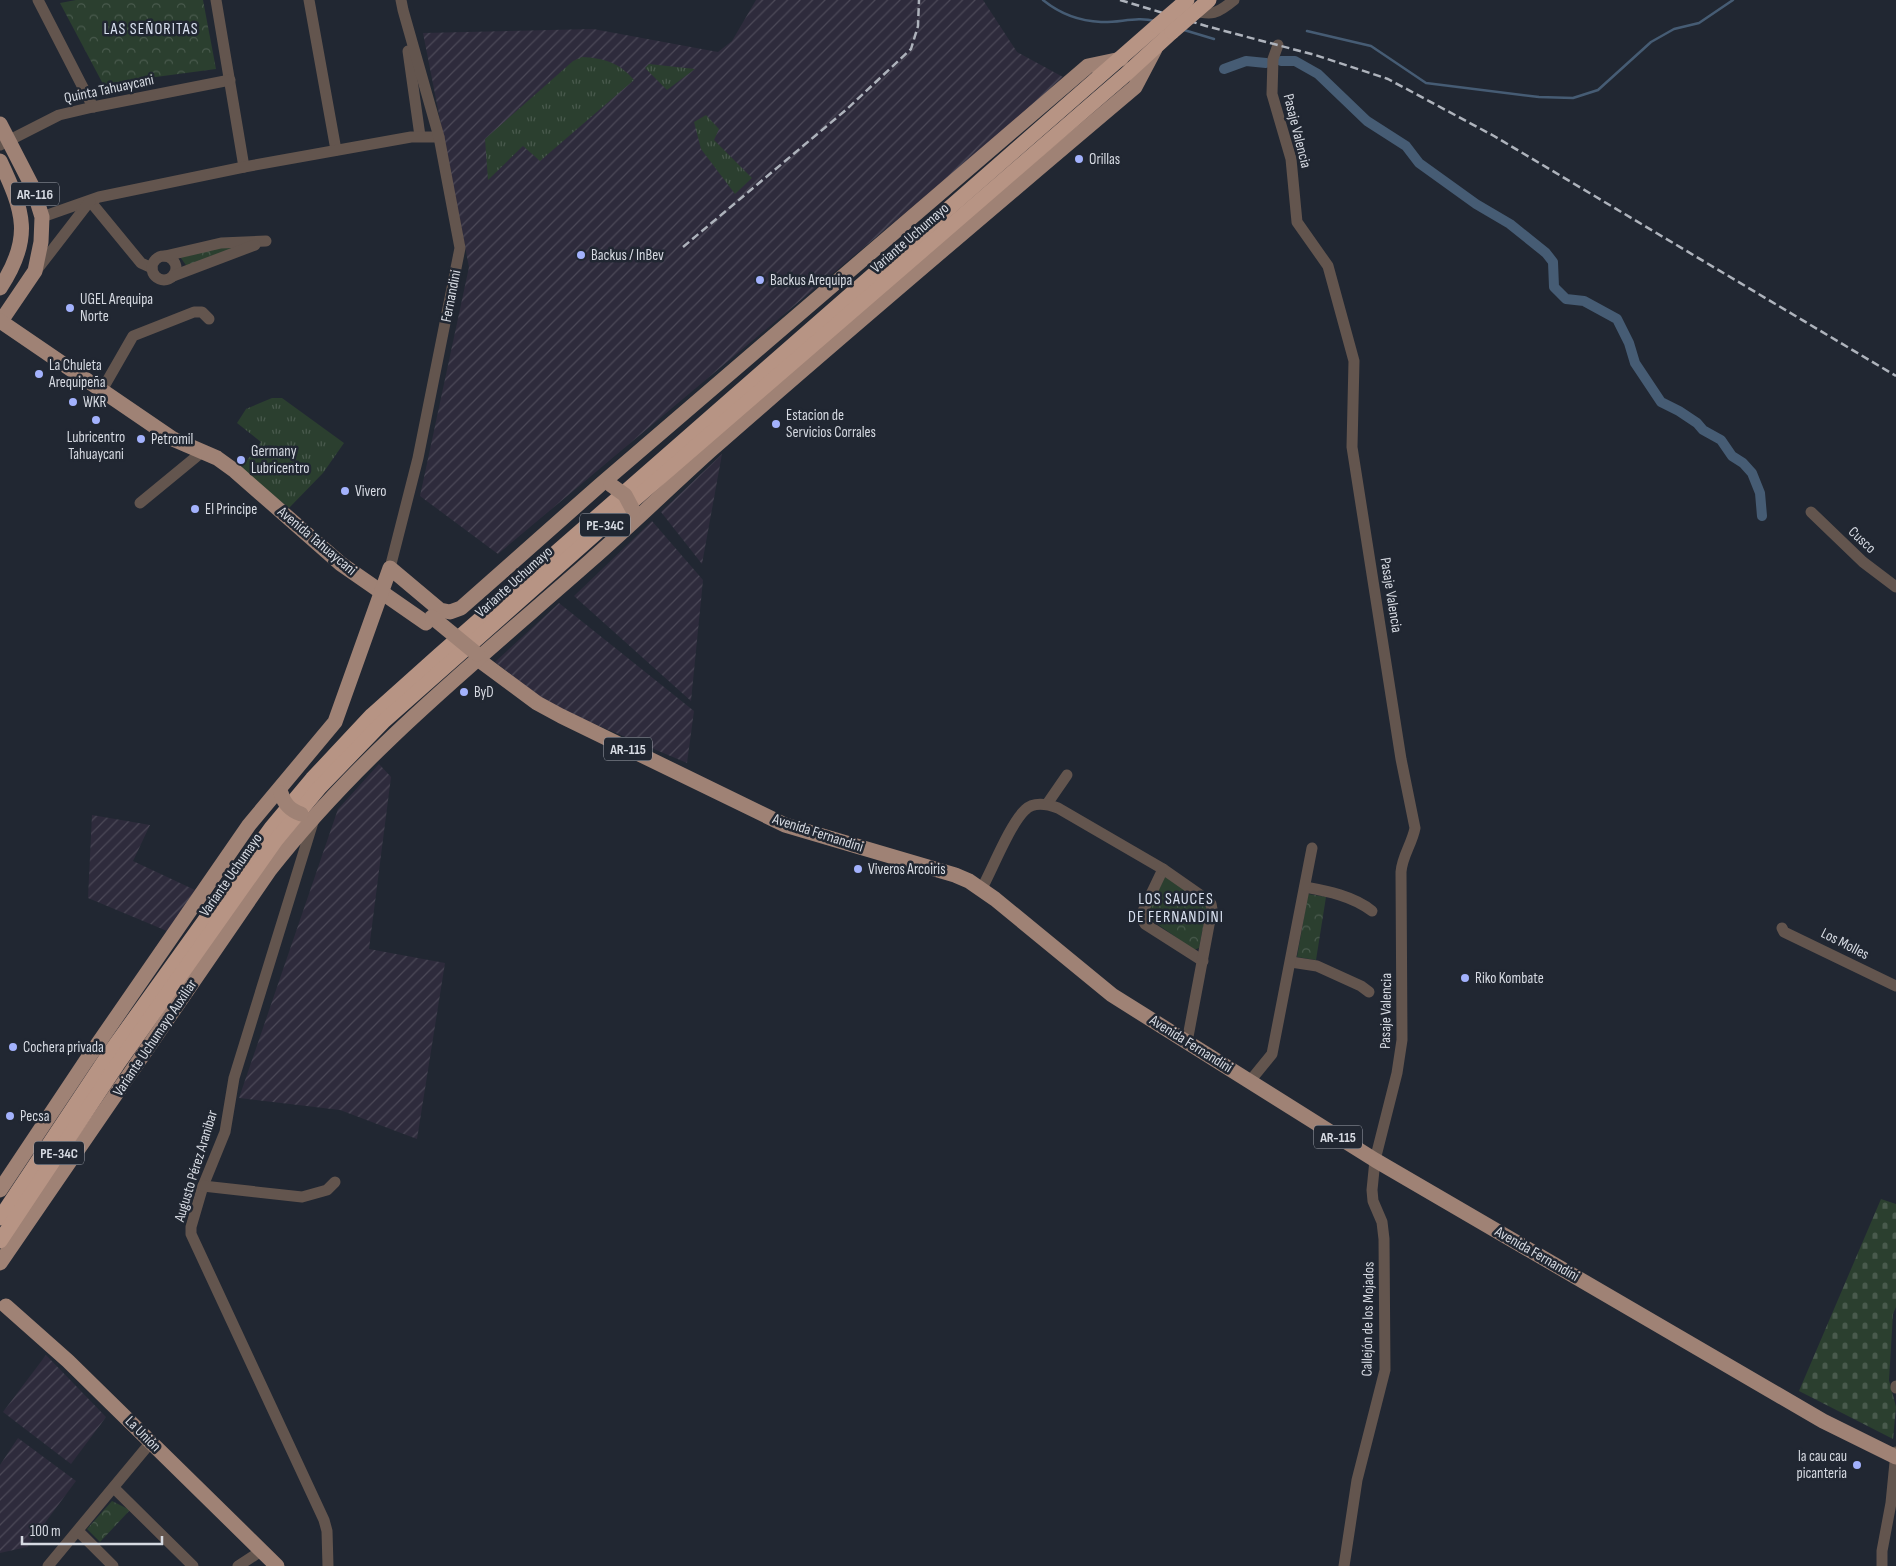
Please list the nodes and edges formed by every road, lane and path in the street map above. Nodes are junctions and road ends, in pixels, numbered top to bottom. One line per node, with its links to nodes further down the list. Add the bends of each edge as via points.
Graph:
1 (38, 0): 13 (street)
2 (216, 0): 12 (street)
3 (309, 0): 18 (street)
4 (1181, 0): 7 (street, via 1191,10 1203,14 1221,11)
5 (1187, 0): 11 (highway, Variante Uchumayo / PE-34C, bridge)
6 (1209, 0): 10 (highway, Variante Uchumayo / PE-34C, bridge)
7 (1234, 0)
8 (402, 5): 15 (street); 16 (street, Fernandini)
9 (1278, 45): 55 (street, Pasaje Valencia, via 1272,59 1272,94 1291,159 1296,222 1328,266 1354,361 1352,447 1401,759 1414,821 1413,836 1401,872 1402,1040)
10 (1157, 46): 35 (main road, Variante Uchumayo, via 1135,87); 60 (highway, Variante Uchumayo / PE-34C, via 620,512 383,722 320,787 276,840 123,1057)
11 (1121, 58): 32 (main road, Variante Uchumayo, via 1088,66); 59 (highway, Variante Uchumayo / PE-34C, via 372,715 312,779 249,857 111,1052)
12 (230, 80): 13 (street, Quinta Tahuaycani); 20 (street)
13 (93, 106): 17 (street, Quinta Tahuaycani, via 59,116)
14 (0, 124): 17 (main road, AR-116)
15 (420, 136): 16 (street); 18 (street)
16 (439, 137): 36 (street, Fernandini, via 460,248 418,458)
17 (4, 143): 22 (main road, AR-116, via 33,188)
18 (336, 150): 20 (street)
19 (0, 161): 27 (main road, AR-116, via 22,217 21,241 15,263)
20 (244, 167): 21 (street)
21 (90, 201): 22 (street); 24 (street, via 142,263); 25 (street)
22 (42, 217): 25 (main road, AR-116)
23 (165, 256): 24 (street, via 154,260); 26 (street, via 175,262); 26 (street, via 221,243 266,241)
24 (152, 268): 26 (street, via 158,279 166,280)
25 (35, 271): 29 (main road, AR-116)
26 (173, 276)
27 (0, 288)
28 (209, 319): 30 (street, via 202,312 194,312 133,336)
29 (1, 321): 30 (main road, Avenida Tahuaycani / AR-116)
30 (102, 390): 31 (main road, Avenida Tahuaycani / AR-116, via 173,439)
31 (202, 452): 33 (street); 36 (main road, Avenida Tahuaycani / AR-116, via 235,471 324,550 361,578)
32 (606, 485): 35 (main road, bridge, via 625,495); 36 (main road, Variante Uchumayo, via 455,611 440,610)
33 (140, 503)
34 (1811, 512): 37 (street, Cusco, via 1863,562)
35 (633, 515): 38 (main road, Variante Uchumayo)
36 (386, 580): 38 (main road, Avenida Tahuaycani / AR-116, bridge); 40 (main road, via 335,722)
37 (1896, 587)
38 (476, 657): 42 (main road, Variante Uchumayo); 46 (main road, Avenida Fernandini / AR-115, via 537,703 785,825 955,875)
39 (1067, 776): 41 (street)
40 (281, 789): 42 (main road, bridge, via 288,807); 58 (main road, via 249,825)
41 (1047, 804): 44 (street); 46 (street, via 1026,809 1013,827)
42 (308, 816): 57 (street, Augusto Pérez Aranibar, via 234,1078 225,1132); 61 (main road, Variante Uchumayo Auxiliar)
43 (1312, 848): 45 (street)
44 (1163, 868): 49 (street, via 1211,904); 49 (street, via 1142,918 1145,924)
45 (1305, 887): 47 (street, via 1331,892); 50 (street)
46 (982, 890): 53 (main road, Avenida Fernandini / AR-115, via 1112,995)
47 (1372, 911)
48 (1782, 928): 51 (street, Los Molles, via 1784,932)
49 (1203, 960): 53 (street)
50 (1291, 962): 52 (street, via 1318,966); 54 (street, via 1272,1054)
51 (1896, 986)
52 (1369, 992)
53 (1187, 1042): 54 (main road, Avenida Fernandini / AR-115)
54 (1250, 1081): 55 (main road, Avenida Fernandini / AR-115)
55 (1375, 1160): 64 (main road, Avenida Fernandini / AR-115, via 1823,1420); 74 (street, Callejón de los Mojados, via 1373,1196 1384,1239 1385,1370 1357,1480)
56 (335, 1182): 57 (street, via 326,1190 302,1197)
57 (203, 1186): 73 (street, Augusto Pérez Aranibar, via 191,1227 193,1241 324,1520)
58 (0, 1190)
59 (0, 1218)
60 (0, 1241)
61 (0, 1263)
62 (2, 1303): 63 (main road, La Unión)
63 (152, 1442): 65 (street); 67 (main road, La Unión)
64 (1895, 1455): 75 (street, via 1892,1503)
65 (114, 1488): 66 (street); 70 (street)
66 (78, 1531): 68 (street); 69 (street)
67 (261, 1551): 71 (street); 72 (main road, La Unión)
68 (48, 1566)
69 (113, 1566)
70 (193, 1566)
71 (238, 1566)
72 (277, 1566)
73 (328, 1566)
74 (1344, 1566)
75 (1882, 1566)

